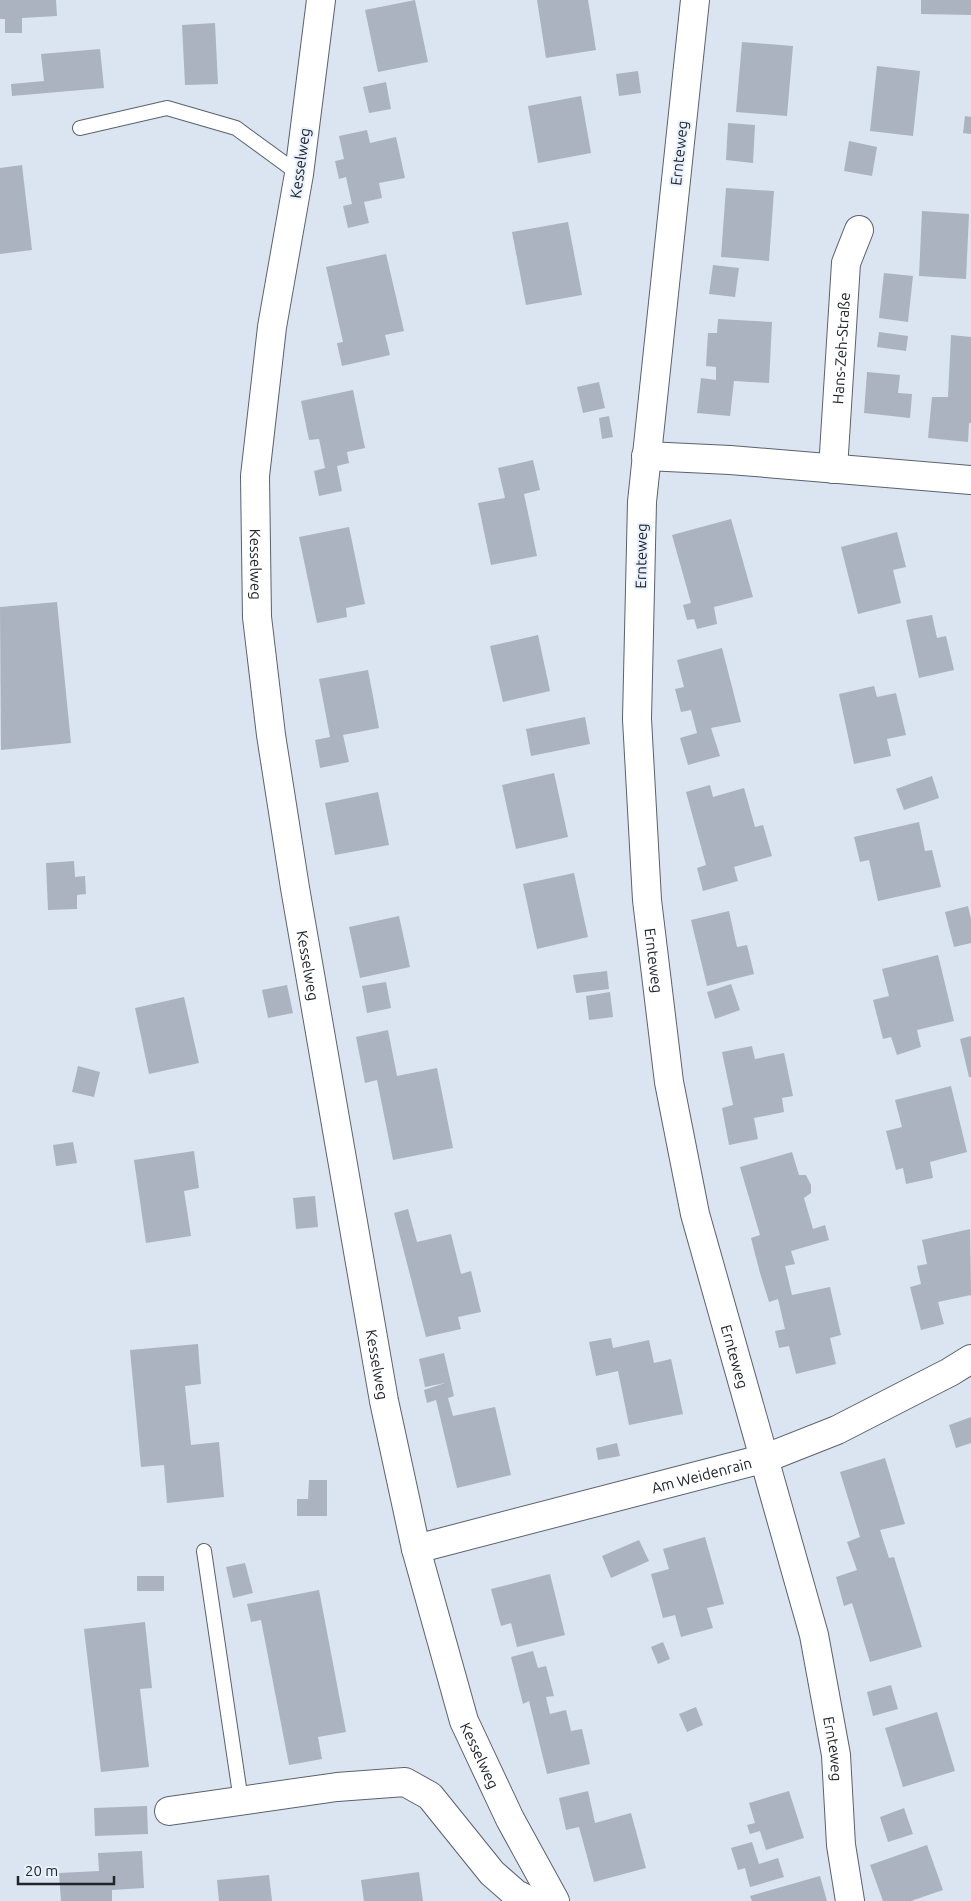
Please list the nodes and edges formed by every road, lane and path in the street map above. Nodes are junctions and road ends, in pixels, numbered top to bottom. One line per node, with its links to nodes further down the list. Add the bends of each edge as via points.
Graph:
1 (321, 0): 4 (street, Kesselweg)
2 (695, 0): 6 (street, Ernteweg)
3 (80, 128): 4 (lane, via 167,108 236,128)
4 (299, 174): 11 (street, Kesselweg, via 272,327 255,476 257,617 271,735 295,888 384,1401)
5 (859, 230): 7 (street, Hans-Zeh-Straße, via 846,263)
6 (646, 456): 7 (street); 10 (street, Ernteweg, via 636,719 647,900 670,1082 696,1214)
7 (833, 468): 8 (street)
8 (971, 480)
9 (971, 1359): 10 (street, Am Weidenrain, via 837,1430)
10 (766, 1458): 11 (street, Am Weidenrain); 17 (street, Ernteweg, via 814,1635 836,1755 841,1845)
11 (416, 1549): 16 (street, Kesselweg, via 464,1721 510,1819)
12 (204, 1551): 13 (lane)
13 (241, 1801): 14 (street); 15 (street, via 337,1787 405,1782 430,1796 492,1873 516,1894)
14 (169, 1811)
15 (530, 1901)
16 (555, 1901)
17 (850, 1901)

